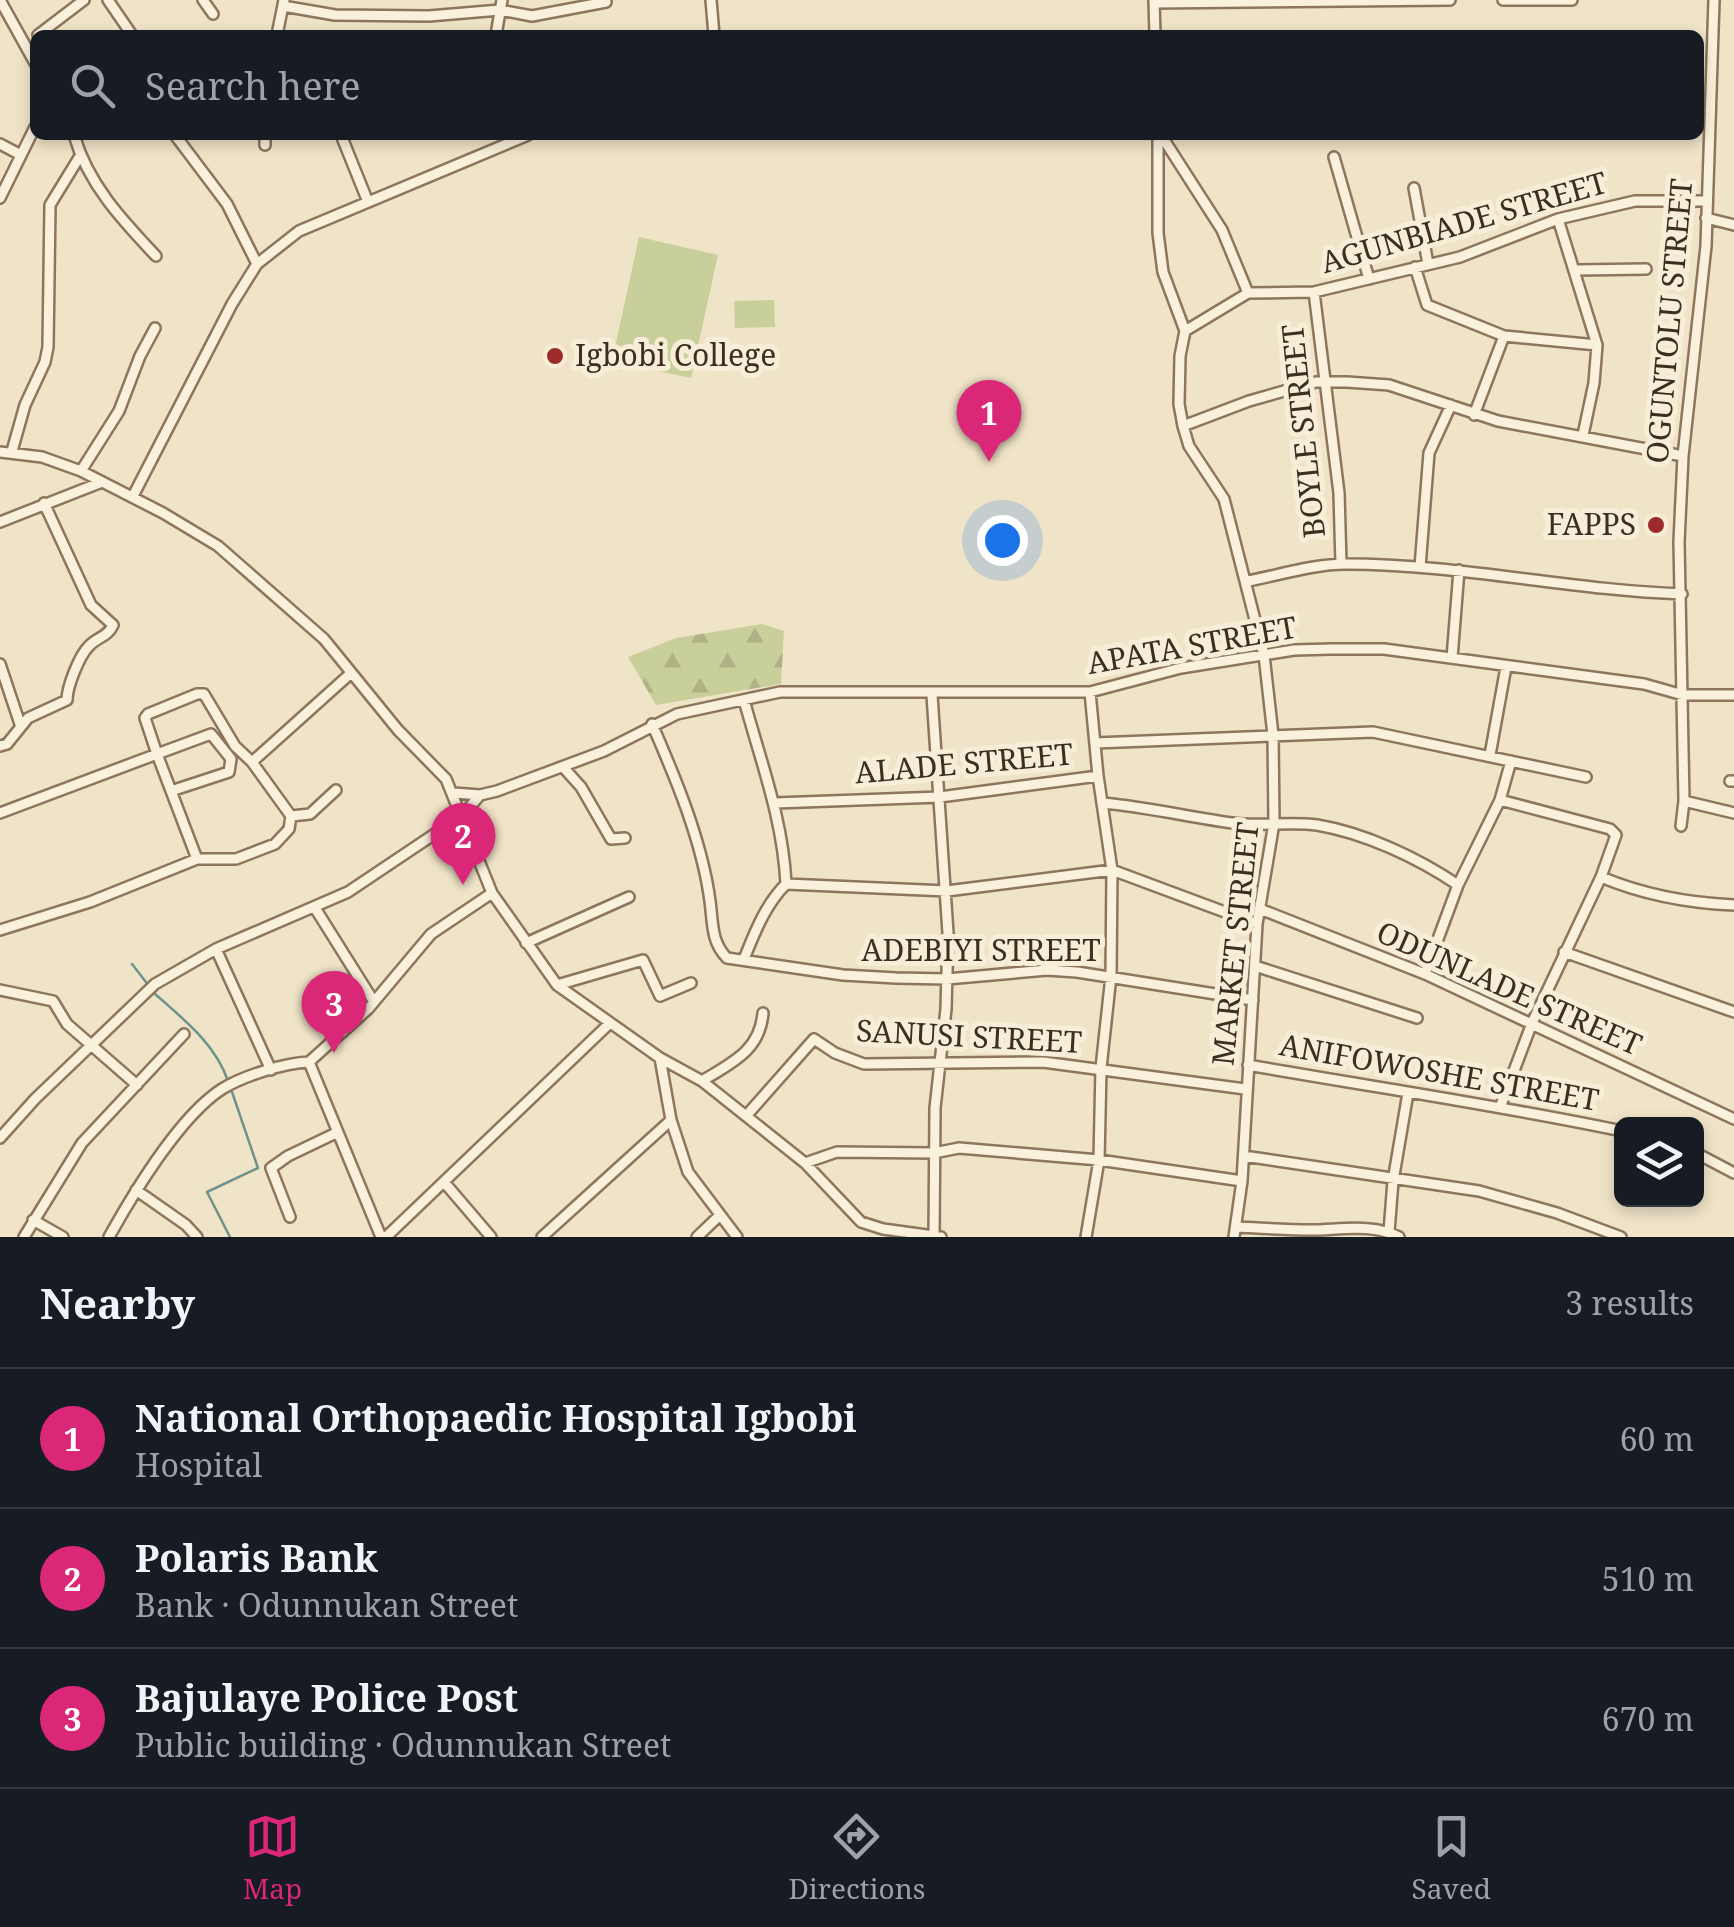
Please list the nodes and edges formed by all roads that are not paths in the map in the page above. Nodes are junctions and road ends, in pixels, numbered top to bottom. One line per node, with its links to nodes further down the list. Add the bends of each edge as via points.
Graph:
1 (0, 0): 23 (street)
2 (84, 0): 16 (street)
3 (108, 0): 17 (street)
4 (203, 0): 15 (street)
5 (711, 0): 20 (street)
6 (1450, 0): 11 (street)
7 (1503, 0): 8 (street)
8 (1550, 0): 9 (street)
9 (1572, 0)
10 (1714, 0): 26 (street, OGUNTOLU STREET)
11 (1154, 1): 21 (street)
12 (606, 2): 14 (street, via 542,16)
13 (284, 3): 14 (street, via 384,17); 18 (street)
14 (501, 5): 19 (street)
15 (212, 14)
16 (44, 30)
17 (129, 30)
18 (277, 30)
19 (497, 30)
20 (714, 30)
21 (1155, 30)
22 (30, 40): 23 (street)
23 (24, 45): 24 (street)
24 (30, 55)
25 (1704, 82): 26 (street)
26 (1713, 82): 42 (street, OGUNTOLU STREET)
27 (30, 135): 37 (street)
28 (75, 140): 38 (street)
29 (180, 140): 48 (street, via 228,204)
30 (343, 140): 43 (street)
31 (496, 140): 36 (street)
32 (515, 140): 36 (street)
33 (1160, 140): 57 (street, via 1162,272)
34 (1163, 140): 55 (street, via 1222,230)
35 (0, 144): 37 (street)
36 (497, 147): 43 (street)
37 (19, 154): 41 (street)
38 (80, 156): 47 (street, via 117,215); 66 (street, via 50,205 48,347)
39 (1334, 157): 53 (street)
40 (1414, 188): 49 (street)
41 (0, 198)
42 (1707, 201): 44 (street, OGUNTOLU STREET); 45 (street, AGUNBIADE STREET, via 1640,200)
43 (368, 202): 48 (street, via 298,231)
44 (1706, 218): 46 (street); 67 (street, OGUNTOLU STREET)
45 (1558, 219): 49 (street, AGUNBIADE STREET); 52 (street)
46 (1734, 225)
47 (156, 256)
48 (256, 264): 70 (street)
49 (1428, 264): 50 (street, AGUNBIADE STREET)
50 (1414, 266): 53 (street, AGUNBIADE STREET); 58 (street, via 1427,306)
51 (1646, 269): 52 (street)
52 (1577, 270): 59 (street)
53 (1369, 278): 54 (street, AGUNBIADE STREET)
54 (1314, 292): 55 (street, AGUNBIADE STREET); 60 (street, BOYLE STREET)
55 (1248, 293): 57 (street, AGUNBIADE STREET)
56 (156, 328): 68 (street, via 119,412)
57 (1184, 331): 63 (street)
58 (1504, 336): 59 (street); 62 (street)
59 (1598, 344): 64 (street)
60 (1326, 382): 61 (street, via 1388,385); 63 (street); 73 (street, BOYLE STREET)
61 (1451, 406): 62 (street); 74 (street, via 1429,454)
62 (1474, 415): 64 (street)
63 (1183, 426): 76 (street, MARKET STREET, via 1224,498)
64 (1583, 436): 67 (street)
65 (0, 452): 66 (street)
66 (12, 452): 68 (street)
67 (1684, 456): 77 (street, OGUNTOLU STREET)
68 (81, 471): 69 (street)
69 (102, 482): 70 (street); 71 (street)
70 (133, 496): 82 (street, via 218,546 324,640)
71 (44, 504): 72 (street); 89 (street, via 91,605 114,625 88,647 67,700)
72 (0, 522)
73 (1341, 564): 74 (street); 76 (street)
74 (1420, 568): 75 (street)
75 (1459, 570): 77 (street); 79 (street)
76 (1248, 581): 78 (street, MARKET STREET)
77 (1682, 594): 85 (street, OGUNTOLU STREET)
78 (1264, 655): 79 (street, APATA STREET, via 1367,649); 83 (street, APATA STREET); 90 (street, MARKET STREET)
79 (1452, 658): 81 (street, APATA STREET)
80 (0, 664): 89 (street)
81 (1506, 667): 85 (street, APATA STREET); 94 (street)
82 (350, 674): 95 (street); 102 (street)
83 (1090, 692): 84 (street, APATA STREET); 91 (street)
84 (932, 695): 87 (street, APATA STREET, via 817,690); 104 (street)
85 (1683, 695): 86 (street, APATA STREET); 106 (street, OGUNTOLU STREET)
86 (1734, 695)
87 (744, 700): 88 (street, APATA STREET); 107 (street)
88 (656, 722): 97 (street, APATA STREET); 132 (street, ADEBIYI STREET, via 709,889 715,945 727,958)
89 (20, 724): 92 (street)
90 (1273, 735): 91 (street); 94 (street, via 1373,732); 113 (street, MARKET STREET)
91 (1095, 743): 98 (street)
92 (0, 746)
93 (157, 754): 95 (street, via 148,714 204,694 234,746); 101 (street); 101 (street, via 211,734 230,758 229,772); 109 (street)
94 (1490, 755): 96 (street)
95 (252, 762): 112 (street)
96 (1511, 762): 99 (street); 105 (street)
97 (563, 767): 103 (street, APATA STREET); 115 (street, via 610,839)
98 (1098, 776): 104 (street, ALADE STREET); 108 (street)
99 (1586, 777)
100 (336, 790): 112 (street, via 310,814)
101 (171, 791): 116 (street)
102 (454, 792): 103 (street); 111 (street)
103 (480, 795): 111 (street)
104 (940, 798): 107 (street, ALADE STREET); 122 (street)
105 (1500, 800): 118 (street, via 1614,830); 120 (street)
106 (1684, 802): 110 (street); 114 (street, OGUNTOLU STREET)
107 (775, 803): 119 (street)
108 (1103, 803): 113 (street, via 1236,824); 117 (street)
109 (0, 813)
110 (1734, 813)
111 (463, 815): 121 (street); 125 (street)
112 (291, 816): 116 (street, via 289,829 274,844 236,860)
113 (1274, 823): 120 (street, via 1356,835); 126 (street, MARKET STREET)
114 (1681, 826)
115 (625, 838)
116 (197, 859): 128 (street)
117 (1112, 870): 122 (street); 127 (street); 135 (street)
118 (1601, 877): 124 (street, via 1663,897); 131 (street)
119 (786, 884): 122 (street); 132 (street)
120 (1458, 884): 134 (street)
121 (492, 892): 129 (street); 141 (street, via 432,934)
122 (947, 892): 136 (street)
123 (629, 897): 129 (street)
124 (1734, 906)
125 (314, 908): 130 (street); 141 (street)
126 (1260, 910): 127 (street, MARKET STREET); 134 (street, ODUNLADE STREET)
127 (1257, 924): 133 (street, MARKET STREET)
128 (0, 930)
129 (526, 943): 138 (street)
130 (216, 949): 148 (street, via 152,986); 154 (street)
131 (1564, 952): 142 (street); 146 (street)
132 (744, 959): 136 (street, ADEBIYI STREET, via 844,974)
133 (1255, 966): 140 (street, MARKET STREET); 144 (street)
134 (1425, 974): 146 (street, ODUNLADE STREET)
135 (1111, 976): 136 (street, ADEBIYI STREET, via 1047,970); 140 (street, ADEBIYI STREET); 153 (street)
136 (947, 979): 151 (street)
137 (691, 983): 138 (street, via 660,996 644,960)
138 (557, 985): 145 (street)
139 (0, 990): 148 (street, via 53,1001 67,1024)
140 (1252, 1000): 152 (street, MARKET STREET)
141 (374, 1002): 150 (street)
142 (1734, 1012)
143 (763, 1013): 155 (street, via 750,1050)
144 (1417, 1018)
145 (610, 1023): 149 (street); 174 (street)
146 (1532, 1023): 159 (street); 161 (street, ODUNLADE STREET)
147 (184, 1034): 156 (street)
148 (92, 1044): 156 (street); 165 (street)
149 (660, 1058): 155 (street); 162 (street)
150 (309, 1062): 154 (street); 164 (street)
151 (938, 1064): 153 (street, SANUSI STREET, via 1011,1060); 160 (street, SANUSI STREET, via 852,1062 814,1039); 166 (street)
152 (1248, 1065): 157 (street, MARKET STREET); 158 (street, ANIFOWOSHE STREET)
153 (1101, 1068): 157 (street, SANUSI STREET); 169 (street)
154 (271, 1070): 175 (street, via 230,1086 200,1109)
155 (702, 1081): 160 (street)
156 (137, 1085): 178 (street, via 82,1144)
157 (1246, 1089): 167 (street, MARKET STREET)
158 (1408, 1094): 159 (street, ANIFOWOSHE STREET); 173 (street)
159 (1501, 1106): 163 (street, ANIFOWOSHE STREET)
160 (746, 1116): 170 (street)
161 (1734, 1119)
162 (671, 1120): 176 (street, via 688,1172); 188 (street)
163 (1614, 1129)
164 (336, 1133): 177 (street, via 271,1168); 186 (street)
165 (0, 1138)
166 (934, 1154): 169 (street, via 959,1148); 170 (street, via 851,1150); 191 (street)
167 (1244, 1156): 172 (street, MARKET STREET); 173 (street)
168 (1704, 1157): 171 (street)
169 (1099, 1160): 172 (street); 192 (street)
170 (805, 1163): 191 (street, via 861,1222)
171 (1734, 1173)
172 (1242, 1181): 179 (street, MARKET STREET)
173 (1393, 1181): 181 (street); 193 (street, via 1479,1191)
174 (444, 1182): 186 (street); 187 (street)
175 (136, 1190): 182 (street); 185 (street)
176 (720, 1215): 189 (street); 190 (street)
177 (290, 1217)
178 (33, 1220): 183 (street); 184 (street)
179 (1235, 1232): 180 (street)
180 (1323, 1234): 181 (street, via 1347,1228)
181 (1394, 1234)
182 (192, 1235)
183 (24, 1237)
184 (63, 1237)
185 (109, 1237)
186 (384, 1237)
187 (492, 1237)
188 (542, 1237)
189 (696, 1237)
190 (737, 1237)
191 (936, 1237)
192 (1086, 1237)
193 (1621, 1237)

